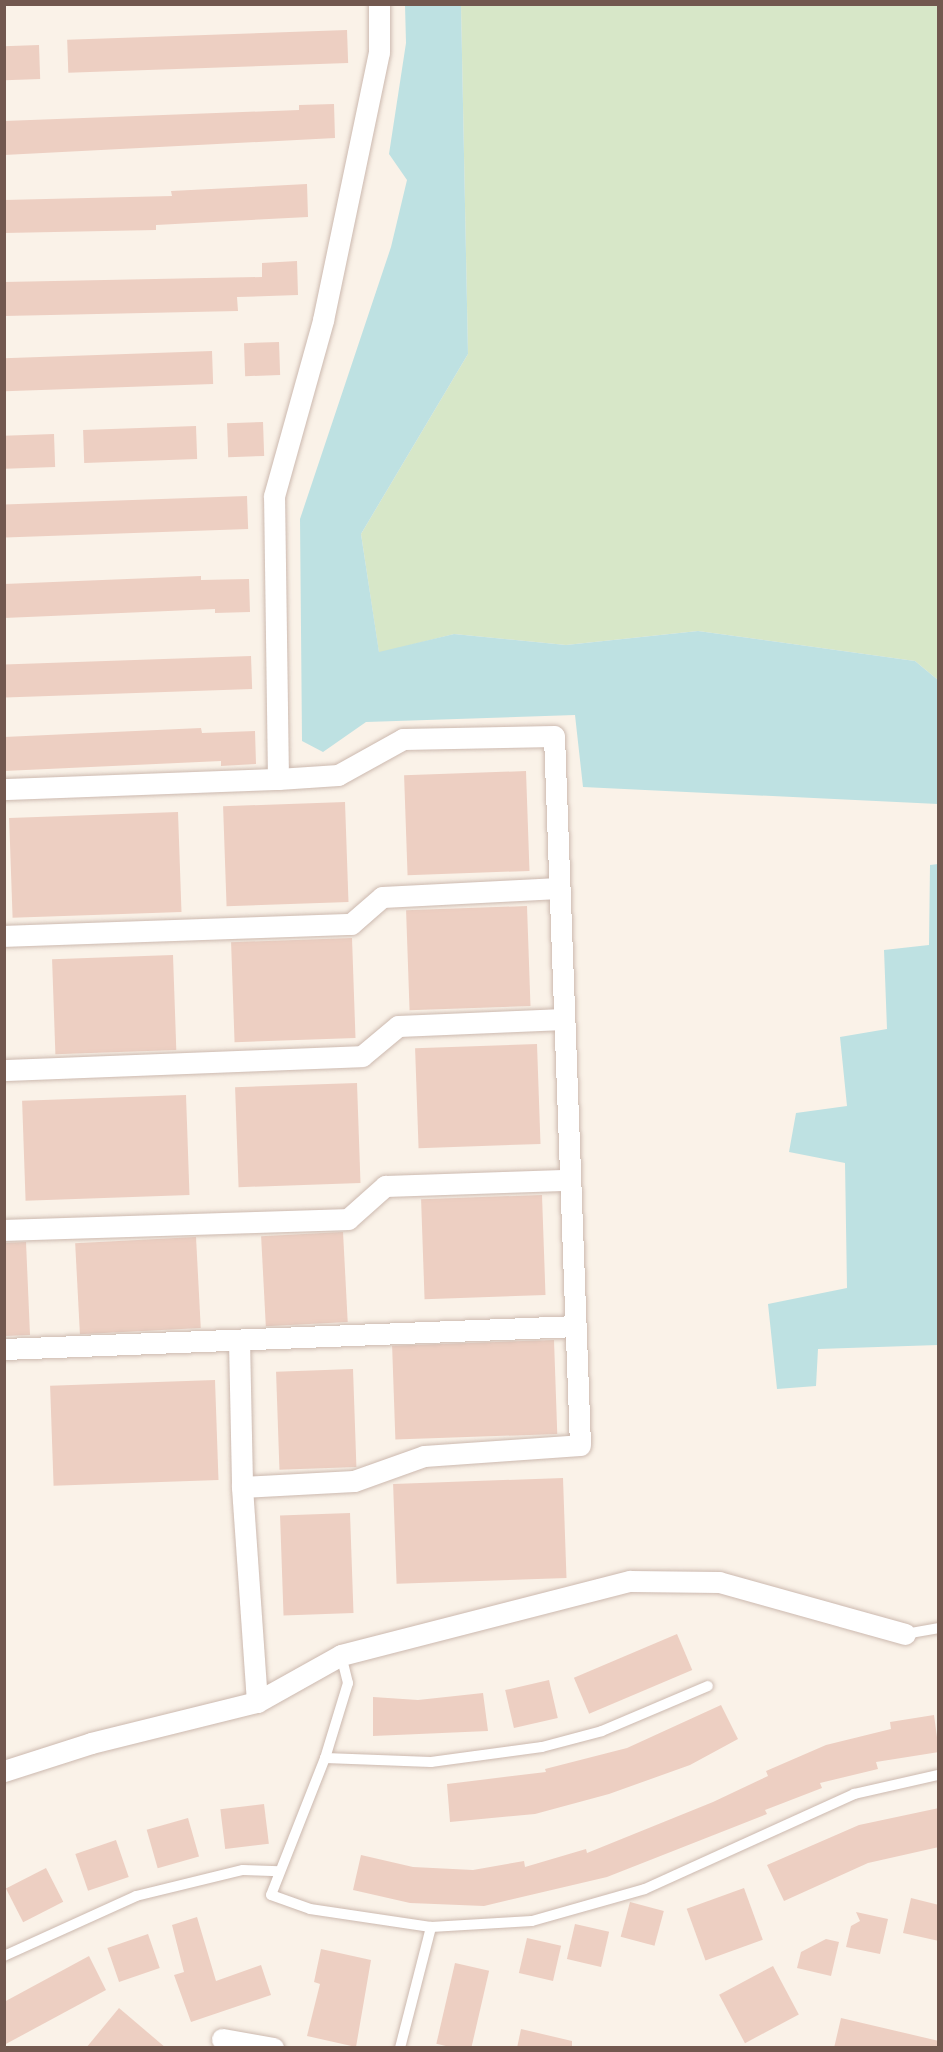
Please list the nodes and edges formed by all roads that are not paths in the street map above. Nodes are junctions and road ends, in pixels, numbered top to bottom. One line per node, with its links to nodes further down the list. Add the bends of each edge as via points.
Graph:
1 (379, 4): 2 (street, via 379,52 326,308 274,496)
2 (278, 779): 3 (street); 4 (street, via 338,775 403,740 554,736)
3 (4, 789)
4 (559, 888): 5 (street, via 382,897 351,924); 6 (street)
5 (4, 936)
6 (564, 1019): 7 (street, via 399,1026 362,1056); 8 (street)
7 (4, 1070)
8 (570, 1180): 9 (street, via 385,1186 348,1219); 10 (street)
9 (4, 1230)
10 (576, 1326): 11 (street); 13 (street, via 580,1445 424,1456 354,1481)
11 (239, 1340): 12 (street); 13 (street)
12 (4, 1349)
13 (242, 1487): 18 (street)
14 (939, 1628): 15 (lane)
15 (905, 1634): 16 (street, via 719,1582 630,1581)
16 (341, 1654): 18 (street); 19 (lane, via 348,1683)
17 (708, 1686): 19 (lane, via 612,1727 542,1747 431,1762)
18 (257, 1702): 20 (street, via 91,1743)
19 (325, 1758): 22 (lane)
20 (4, 1771)
21 (939, 1775): 23 (lane, via 854,1794 645,1889 574,1911 532,1921)
22 (279, 1871): 23 (lane, via 271,1895 310,1909); 24 (lane, via 243,1870 136,1896)
23 (431, 1927): 27 (lane)
24 (4, 1956)
25 (222, 2038): 26 (street)
26 (273, 2048)
27 (400, 2048)

